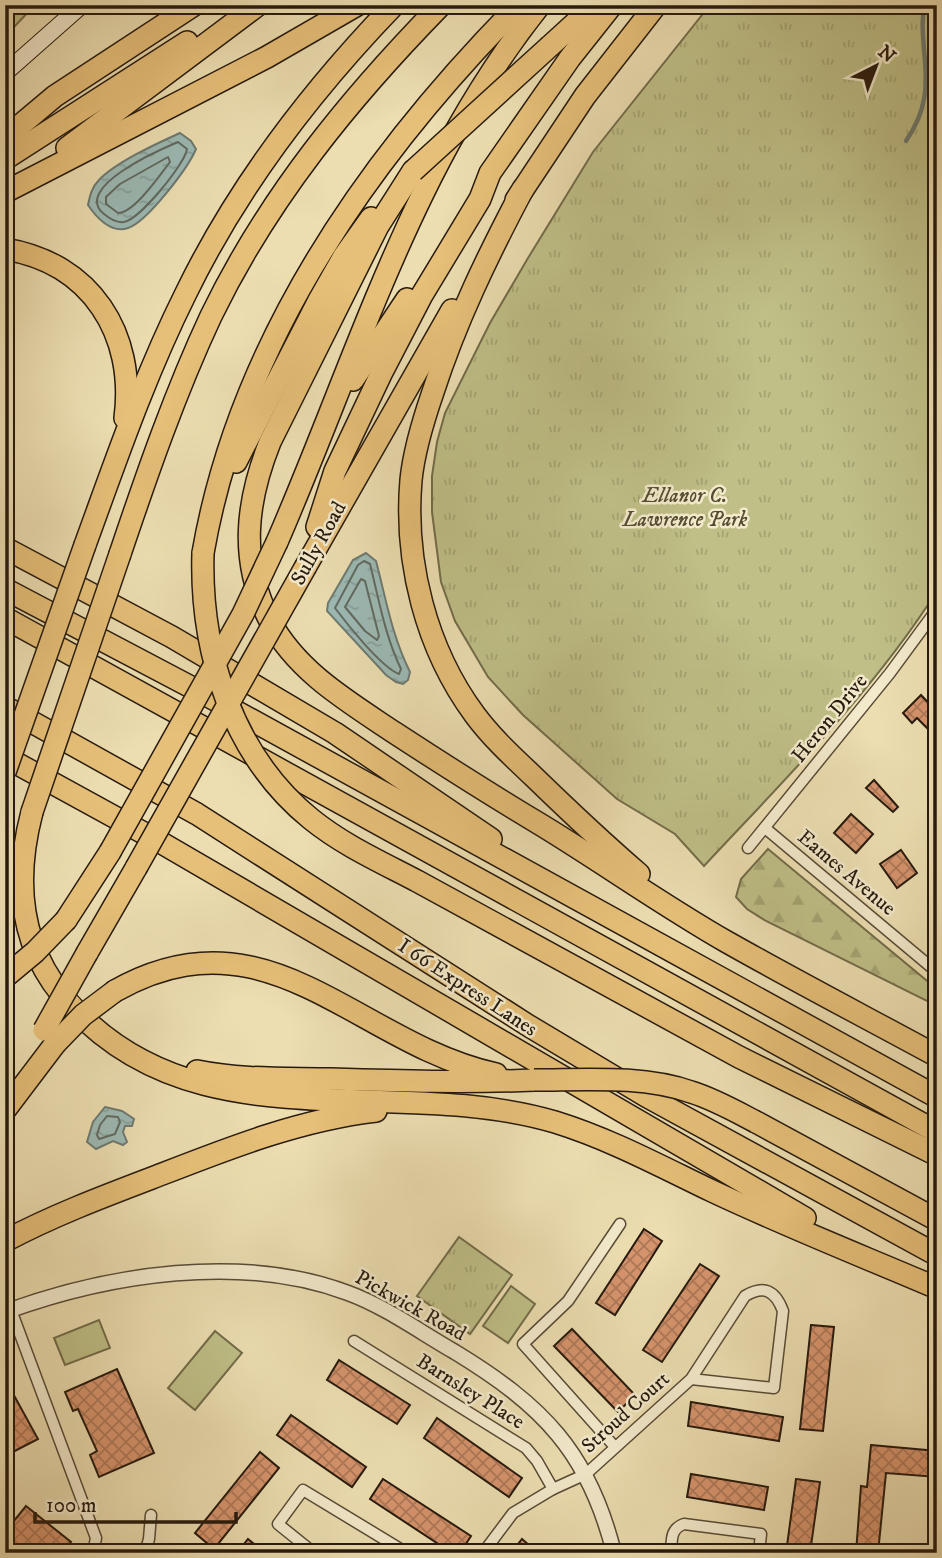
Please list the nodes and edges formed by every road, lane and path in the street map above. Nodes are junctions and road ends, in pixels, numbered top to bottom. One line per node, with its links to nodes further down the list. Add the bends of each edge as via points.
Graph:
1 (82, 5): 13 (main road)
2 (194, 5): 14 (highway, via 55,96)
3 (244, 5): 15 (highway)
4 (258, 5): 17 (highway)
5 (357, 5): 17 (highway, via 267,57)
6 (394, 5): 22 (highway, via 300,112 226,220 165,337)
7 (441, 5): 32 (highway, bridge, via 382,65 318,142 238,265 212,316 155,451)
8 (519, 5): 24 (highway, via 403,137 335,230 294,298 242,408 216,489)
9 (540, 5): 21 (highway, via 494,66 422,192 377,292)
10 (595, 5): 19 (highway, bridge, via 413,171)
11 (612, 5): 16 (highway)
12 (656, 5): 18 (highway, Sully Road, via 585,96)
13 (5, 73)
14 (5, 138)
15 (5, 159)
16 (490, 173): 21 (highway, via 356,377); 25 (highway, via 358,421 335,471)
17 (11, 189)
18 (523, 189): 25 (highway, Sully Road); 38 (highway, via 459,318 416,447 411,540 425,616 450,675 496,740 639,874)
19 (371, 226): 24 (highway, via 344,256 243,446); 38 (highway, via 257,474 249,542 255,579 270,621 311,672 354,705)
20 (5, 249): 22 (highway, via 30,254 62,269 108,315 118,335 128,380)
21 (319, 444): 40 (highway, bridge, via 238,624 110,852 66,920)
22 (118, 453): 31 (highway, bridge)
23 (5, 548): 36 (highway, via 172,637 335,733)
24 (203, 553): 51 (highway, bridge, via 203,604 210,650 234,717 257,760 313,821 749,1062)
25 (306, 566): 42 (highway, Sully Road, bridge, via 88,953)
26 (5, 589): 36 (highway)
27 (937, 609): 33 (street, Heron Drive)
28 (5, 618): 37 (highway)
29 (5, 708): 55 (highway, I 66 Express Lanes, via 197,814 625,1084)
30 (5, 757): 56 (highway, via 160,842 738,1181)
31 (5, 772)
32 (32, 812): 35 (highway); 41 (highway, via 24,843 23,908 45,970)
33 (765, 828): 34 (street, Heron Drive); 39 (street, Eames Avenue)
34 (748, 848)
35 (5, 886)
36 (572, 896): 46 (highway)
37 (534, 910): 49 (highway, via 666,969); 50 (highway)
38 (748, 954): 43 (highway)
39 (937, 972)
40 (5, 977)
41 (85, 1020): 44 (highway, via 149,1055 208,1073 260,1077); 47 (highway, via 155,1067 215,1088 272,1097)
42 (49, 1037): 44 (highway, bridge, via 146,975 194,963 222,962 261,968 301,983); 45 (highway, Sully Road); 48 (highway)
43 (937, 1056)
44 (473, 1075): 52 (highway, bridge, via 631,1081 691,1092)
45 (5, 1097)
46 (937, 1097)
47 (441, 1105): 54 (highway, via 344,1115 289,1129 110,1194); 56 (highway, via 528,1115 588,1134)
48 (5, 1110)
49 (937, 1117)
50 (937, 1132)
51 (937, 1155)
52 (937, 1220)
53 (620, 1224): 60 (street, via 568,1301 523,1344)
54 (5, 1241)
55 (937, 1255)
56 (937, 1288)
57 (8, 1311): 61 (street, Pickwick Road, via 86,1287 184,1273 276,1275 326,1285 382,1308 515,1392 546,1420); 64 (street, via 96,1538)
58 (354, 1341): 62 (street, Barnsley Place, via 526,1448)
59 (691, 1379): 59 (street, Stroud Court, via 745,1296 756,1290 778,1299 783,1311 774,1388); 60 (street, Stroud Court)
60 (615, 1447): 61 (street, Stroud Court)
61 (586, 1474): 62 (street, Stroud Court); 69 (street, Pickwick Road)
62 (553, 1489): 68 (street, Stroud Court, via 513,1513)
63 (150, 1516): 65 (street)
64 (93, 1553)
65 (145, 1553)
66 (314, 1553): 67 (street, via 278,1524 303,1490)
67 (407, 1553)
68 (483, 1553)
69 (614, 1553)
70 (671, 1553): 71 (street, via 673,1532 684,1524 761,1534)
71 (759, 1553)

